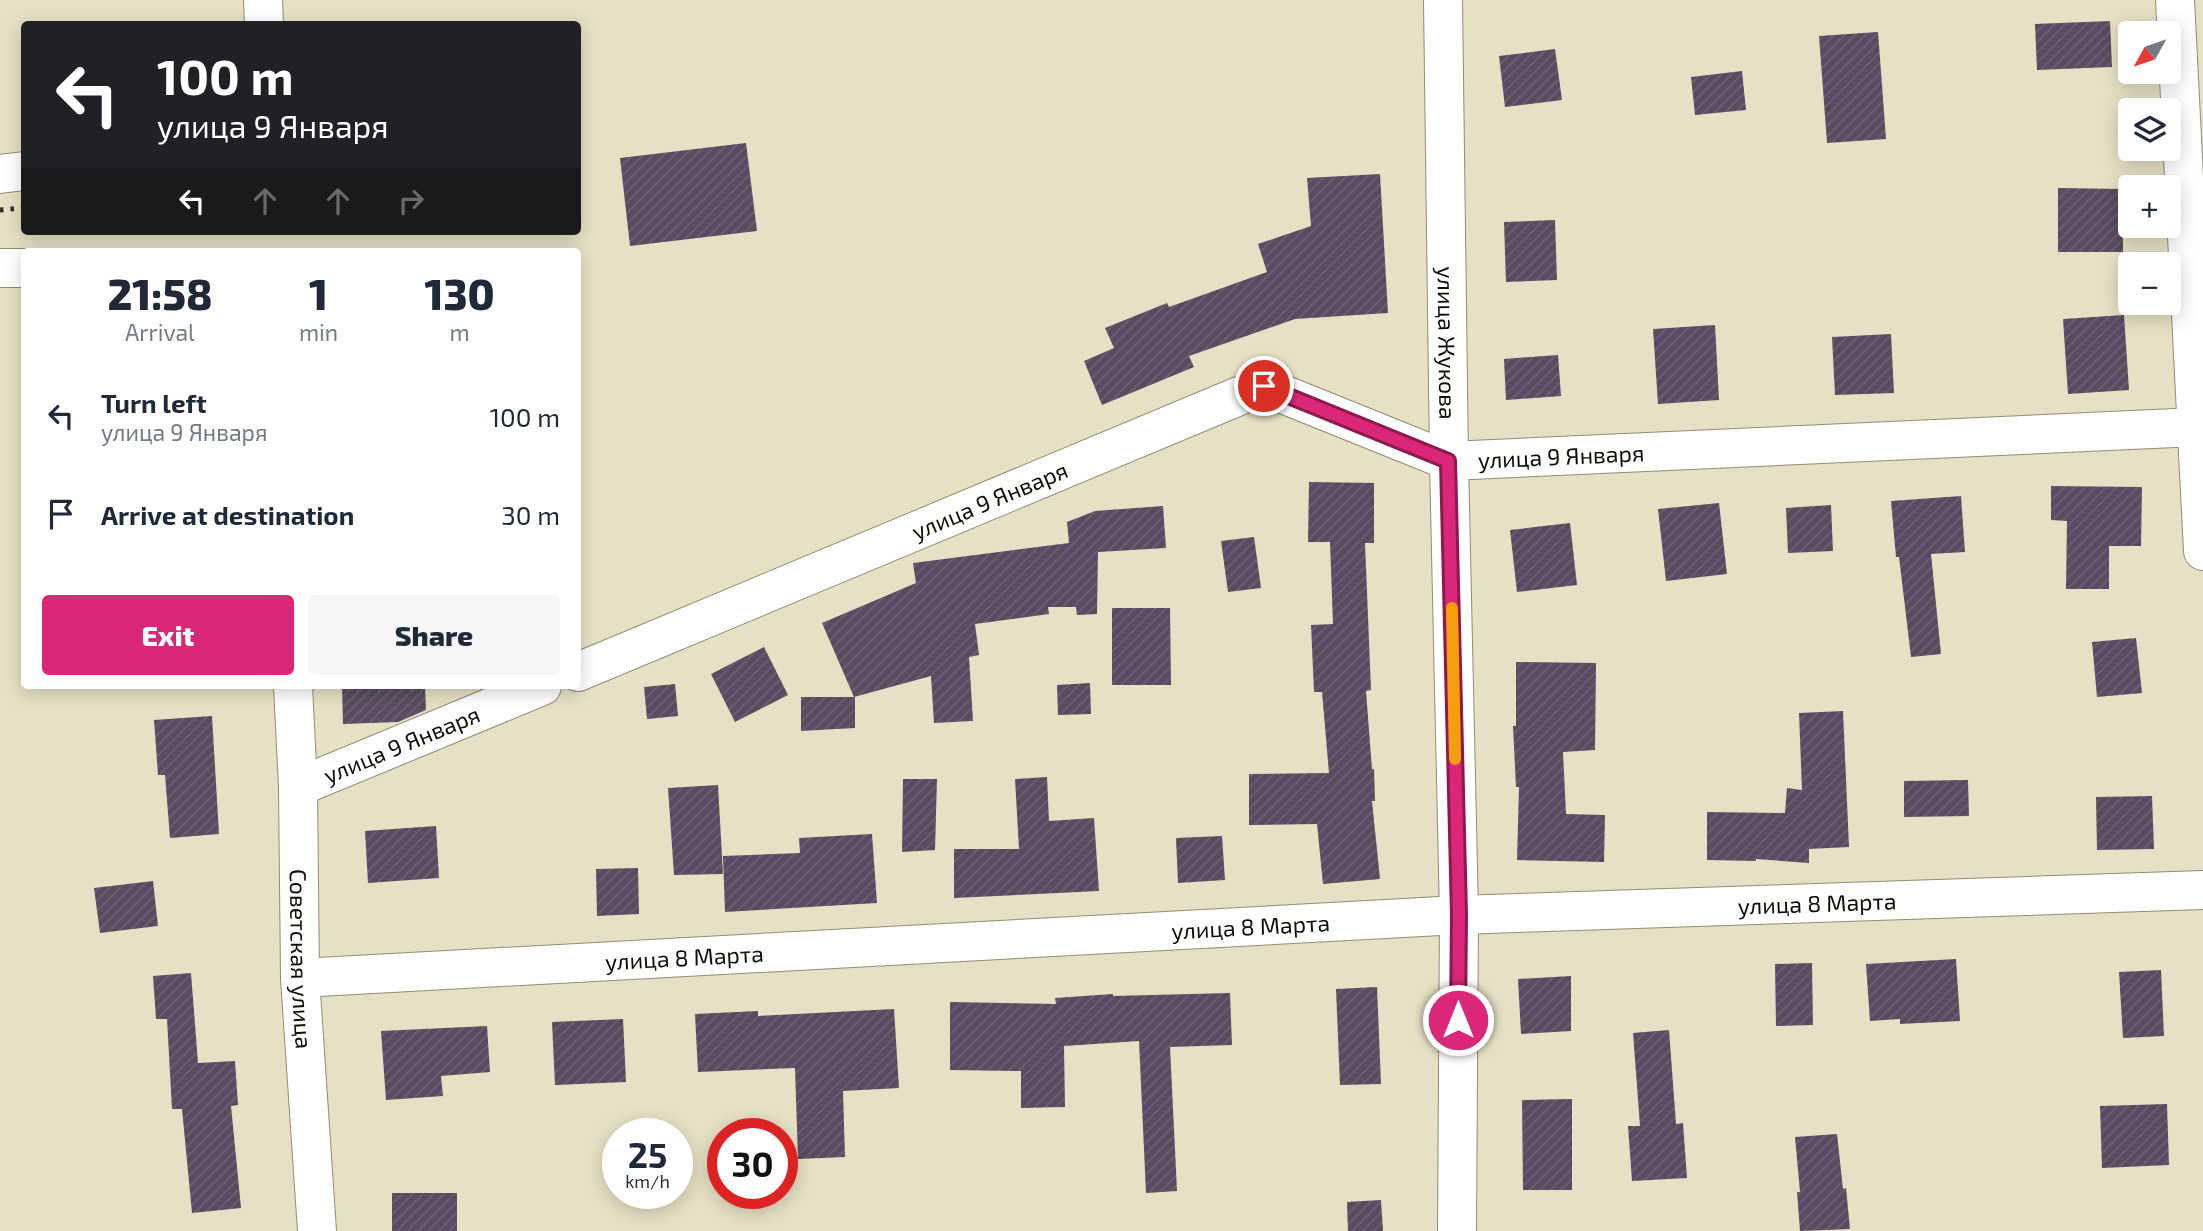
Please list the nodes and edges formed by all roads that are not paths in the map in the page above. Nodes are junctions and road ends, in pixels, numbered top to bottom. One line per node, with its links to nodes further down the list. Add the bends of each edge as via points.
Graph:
1 (263, 0): 4 (street)
2 (1443, 0): 10 (street, улица Жукова)
3 (2175, 0): 9 (street)
4 (264, 21)
5 (21, 171): 6 (street)
6 (0, 174)
7 (0, 268): 8 (street)
8 (21, 268)
9 (2197, 426): 10 (street, улица 9 Января); 11 (street)
10 (1448, 461): 12 (street, улица 9 Января, via 1264,386); 17 (street, улица Жукова)
11 (2203, 551)
12 (581, 671)
13 (293, 689): 15 (street, Советская улица)
14 (535, 689): 15 (street, улица 9 Января)
15 (298, 787): 18 (street, Советская улица)
16 (2203, 890): 17 (street, улица 8 Марта)
17 (1459, 915): 18 (street, улица 8 Марта); 20 (street, улица Жукова)
18 (300, 978): 19 (street, Советская улица)
19 (317, 1231)
20 (1457, 1231)

